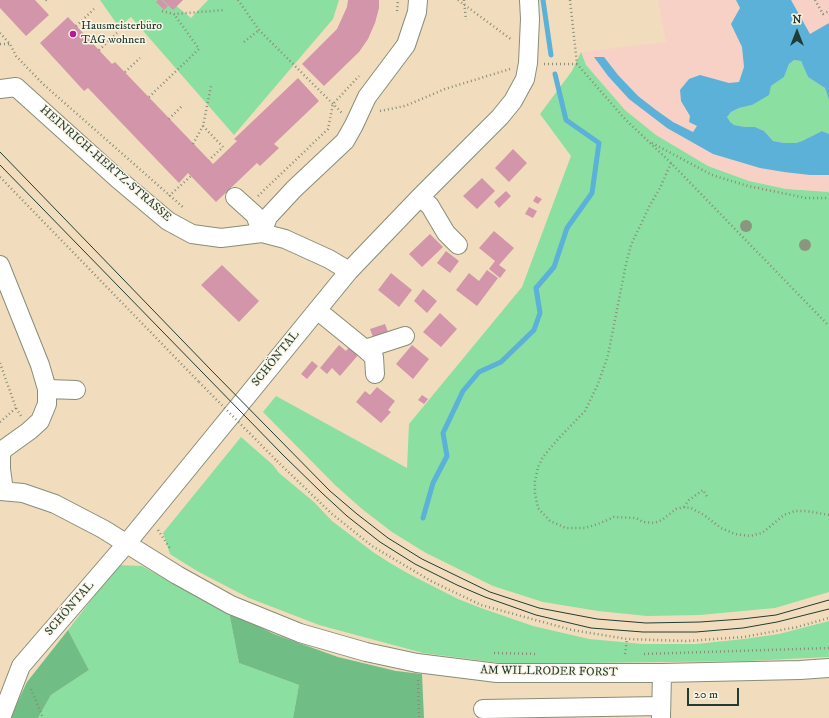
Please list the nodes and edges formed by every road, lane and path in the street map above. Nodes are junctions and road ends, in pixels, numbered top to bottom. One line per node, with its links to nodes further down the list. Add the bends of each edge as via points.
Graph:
1 (238, 0): 18 (path)
2 (398, 0): 15 (path)
3 (418, 0): 36 (street, via 418,12 406,45 367,97)
4 (458, 0): 9 (path)
5 (464, 0): 9 (path)
6 (529, 0): 26 (street, SCHÖNTAL)
7 (570, 0): 27 (path)
8 (816, 0): 13 (path, via 823,14)
9 (465, 5): 16 (path); 26 (path)
10 (94, 9): 17 (path)
11 (225, 10): 14 (path)
12 (162, 11): 14 (path)
13 (829, 11)
14 (174, 14): 32 (path, via 199,49)
15 (396, 17)
16 (466, 20)
17 (76, 26)
18 (259, 30): 21 (path); 33 (path)
19 (0, 33): 23 (path)
20 (117, 33): 24 (path)
21 (244, 42)
22 (0, 44): 23 (path)
23 (10, 44): 44 (path, via 16,56 43,84)
24 (99, 50)
25 (140, 58): 28 (path)
26 (528, 58): 27 (path); 36 (path, via 406,106); 45 (street, SCHÖNTAL, via 525,79 513,101)
27 (577, 64): 38 (path)
28 (125, 72)
29 (363, 72): 33 (path)
30 (211, 86): 37 (path)
31 (0, 89): 49 (street, HEINRICH-HERTZ-STRASSE, via 16,87 168,221 192,234 221,238)
32 (149, 97)
33 (333, 104): 36 (path); 47 (path, via 328,128)
34 (184, 105): 35 (path)
35 (169, 119)
36 (356, 120): 49 (street, via 345,142 268,217)
37 (203, 126): 39 (path); 40 (path, via 223,147)
38 (650, 142): 41 (path); 46 (path, via 712,175 748,186 806,198)
39 (194, 144)
40 (209, 160)
41 (671, 163): 54 (path); 66 (path, via 631,245 608,355 598,384 585,411 543,457 538,467 535,494 538,508 550,521 566,528 585,528 614,517 636,518 654,523)
42 (191, 176): 44 (path)
43 (0, 177): 72 (path, bridge, via 277,461 332,514 372,546 431,582 481,604 572,630)
44 (170, 196): 48 (path)
45 (420, 197): 50 (street, via 430,206 446,233); 52 (street, SCHÖNTAL)
46 (829, 198)
47 (240, 202): 49 (street, via 254,214)
48 (188, 212)
49 (262, 233): 52 (street, HEINRICH-HERTZ-STRASSE, via 285,239 329,258)
50 (458, 245)
51 (0, 265): 59 (street)
52 (349, 272): 53 (street, SCHÖNTAL)
53 (317, 310): 56 (street); 68 (street, SCHÖNTAL)
54 (829, 326)
55 (405, 336): 56 (street)
56 (365, 348): 58 (street, via 374,357)
57 (0, 363): 61 (path)
58 (375, 374)
59 (47, 389): 60 (street); 63 (street, via 47,404 40,421)
60 (76, 390)
61 (16, 408): 62 (path); 63 (path)
62 (0, 422)
63 (29, 431): 64 (street, via 1,454)
64 (2, 491): 69 (street, AM WILLRODER FORST, via 23,493 55,504)
65 (708, 498): 66 (path, via 703,490)
66 (683, 507): 67 (path, via 704,515 721,528 735,534 750,536 762,534 784,515 795,511)
67 (829, 515)
68 (143, 522): 69 (street, SCHÖNTAL); 70 (path, via 159,531 171,550)
69 (127, 543): 78 (street, AM WILLRODER FORST, via 231,605 300,633 366,652); 79 (street, SCHÖNTAL)
70 (177, 553)
71 (829, 618): 72 (path, via 744,637 686,641)
72 (627, 639): 76 (path, via 626,654)
73 (829, 648): 77 (path)
74 (492, 653): 75 (path)
75 (539, 654)
76 (618, 654)
77 (641, 654)
78 (417, 663): 81 (street, AM WILLRODER FORST, via 497,673); 86 (path)
79 (21, 666): 84 (street, SCHÖNTAL); 85 (path)
80 (829, 668): 81 (street, AM WILLRODER FORST)
81 (662, 673): 83 (street)
82 (482, 709): 83 (street)
83 (661, 712)
84 (1, 718)
85 (42, 718)
86 (419, 718)

